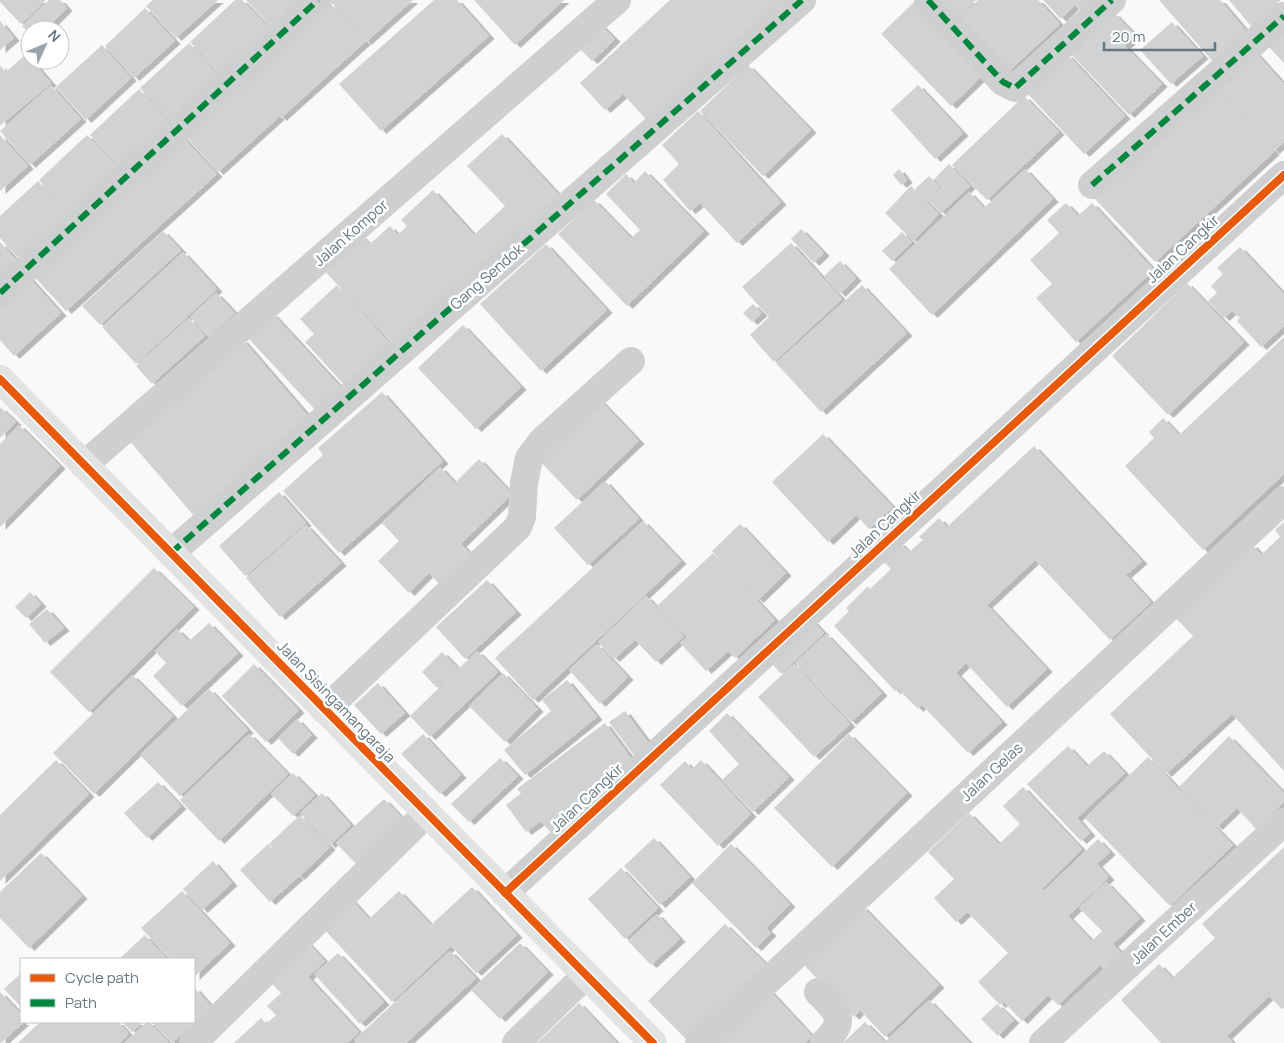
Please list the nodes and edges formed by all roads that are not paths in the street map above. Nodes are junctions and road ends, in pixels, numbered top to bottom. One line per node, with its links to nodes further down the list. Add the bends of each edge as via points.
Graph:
1 (318, 0): 9 (street)
2 (617, 0): 12 (street, Jalan Kompor)
3 (802, 0): 14 (street, Gang Sendok)
4 (928, 0): 5 (street, via 1003,82 1014,88)
5 (1112, 0)
6 (1284, 16): 8 (street)
7 (1284, 175): 18 (street, Jalan Cangkir)
8 (1092, 186)
9 (0, 293)
10 (631, 360): 15 (street, via 542,441 529,458 518,527)
11 (0, 379): 12 (street, Jalan Sisingamangaraja)
12 (84, 465): 14 (street, Jalan Sisingamangaraja)
13 (1284, 500): 24 (street, Jalan Gelas)
14 (172, 554): 15 (street, Jalan Sisingamangaraja)
15 (325, 710): 16 (street, Jalan Sisingamangaraja)
16 (427, 813): 18 (street, Jalan Sisingamangaraja); 21 (street)
17 (1284, 822): 26 (street, Jalan Ember)
18 (505, 893): 19 (street, Jalan Sisingamangaraja)
19 (586, 975): 22 (street); 23 (street, Jalan Sisingamangaraja)
20 (818, 992): 25 (street, via 837,1012 835,1033)
21 (193, 1043)
22 (516, 1043)
23 (653, 1043)
24 (698, 1043)
25 (824, 1043)
26 (1043, 1043)

